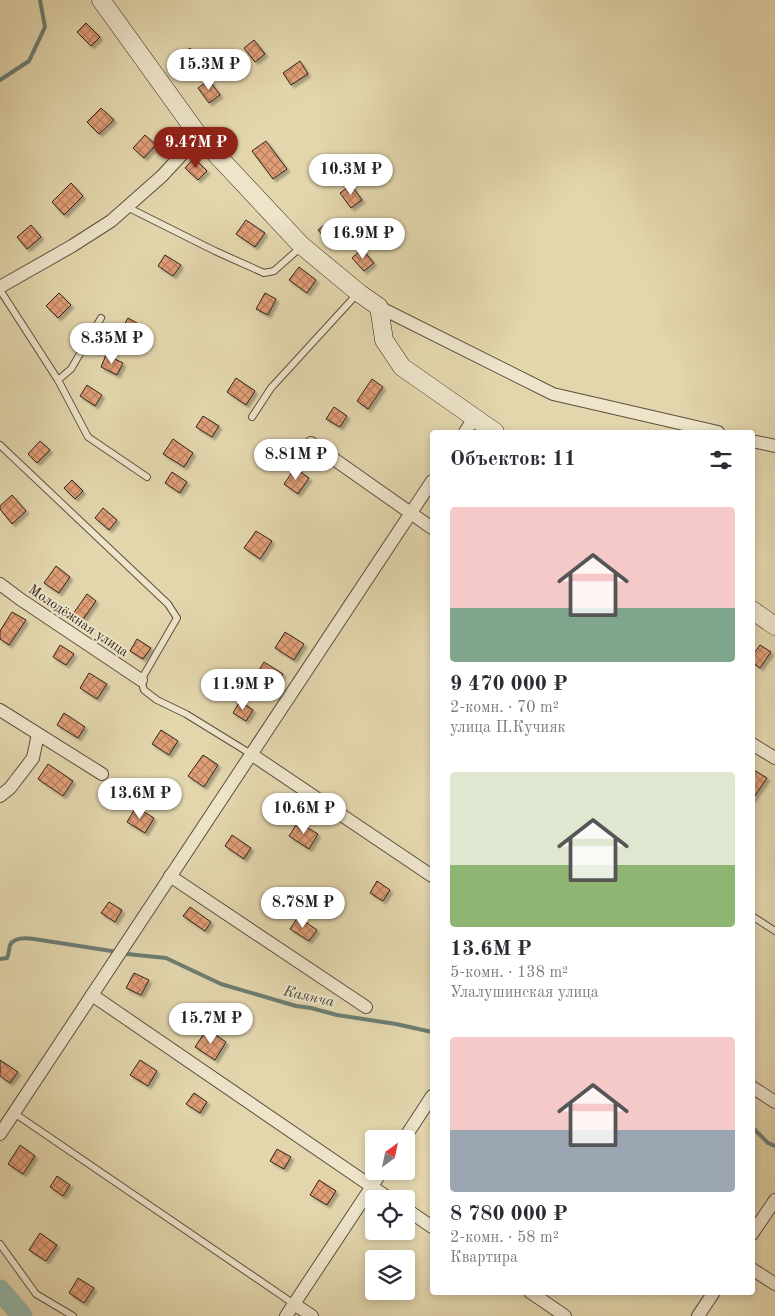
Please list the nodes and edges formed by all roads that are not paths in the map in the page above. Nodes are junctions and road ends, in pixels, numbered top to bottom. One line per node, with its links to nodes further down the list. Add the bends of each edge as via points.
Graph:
1 (101, 0): 2 (street)
2 (199, 136): 3 (street, via 162,176); 4 (street)
3 (126, 207): 4 (lane, via 264,273 274,271); 5 (street, via 72,246)
4 (302, 246): 6 (street)
5 (0, 289): 9 (lane)
6 (359, 292): 7 (street); 10 (lane, via 271,388)
7 (379, 307): 11 (street, via 384,340 402,367); 13 (street, via 553,394)
8 (101, 318): 9 (lane, via 71,370)
9 (58, 380): 18 (lane, via 88,437)
10 (252, 417)
11 (470, 425): 12 (street)
12 (488, 430)
13 (709, 430)
14 (755, 442): 17 (street)
15 (311, 443): 20 (street)
16 (0, 445): 25 (lane, via 168,604 177,618)
17 (775, 446)
18 (147, 477)
19 (430, 483): 20 (street)
20 (411, 513): 21 (street); 29 (street)
21 (430, 527)
22 (0, 584): 25 (street, Молодёжная улица)
23 (755, 613): 24 (street)
24 (775, 626)
25 (141, 680): 29 (lane, via 144,690 157,700)
26 (0, 710): 27 (street)
27 (38, 734): 31 (street); 32 (street, via 33,758)
28 (755, 746): 30 (street)
29 (251, 754): 33 (street); 34 (street)
30 (775, 758)
31 (102, 774)
32 (0, 796)
33 (430, 875)
34 (170, 876): 37 (street); 38 (street)
35 (755, 918): 36 (lane)
36 (775, 931)
37 (92, 994): 42 (street); 46 (street)
38 (366, 1007)
39 (755, 1089): 41 (street)
40 (430, 1099): 43 (street)
41 (775, 1102)
42 (14, 1113): 44 (street); 57 (lane)
43 (410, 1130)
44 (0, 1134)
45 (376, 1180): 46 (street)
46 (372, 1186): 47 (street); 57 (street)
47 (378, 1190)
48 (775, 1200): 51 (street)
49 (415, 1215): 50 (street)
50 (430, 1226)
51 (755, 1230)
52 (0, 1244): 58 (lane, via 36,1294)
53 (755, 1271): 54 (street)
54 (775, 1284)
55 (534, 1295): 61 (street)
56 (712, 1295): 62 (street)
57 (294, 1304): 59 (street); 60 (street)
58 (73, 1316)
59 (286, 1316)
60 (312, 1316)
61 (565, 1316)
62 (698, 1316)

